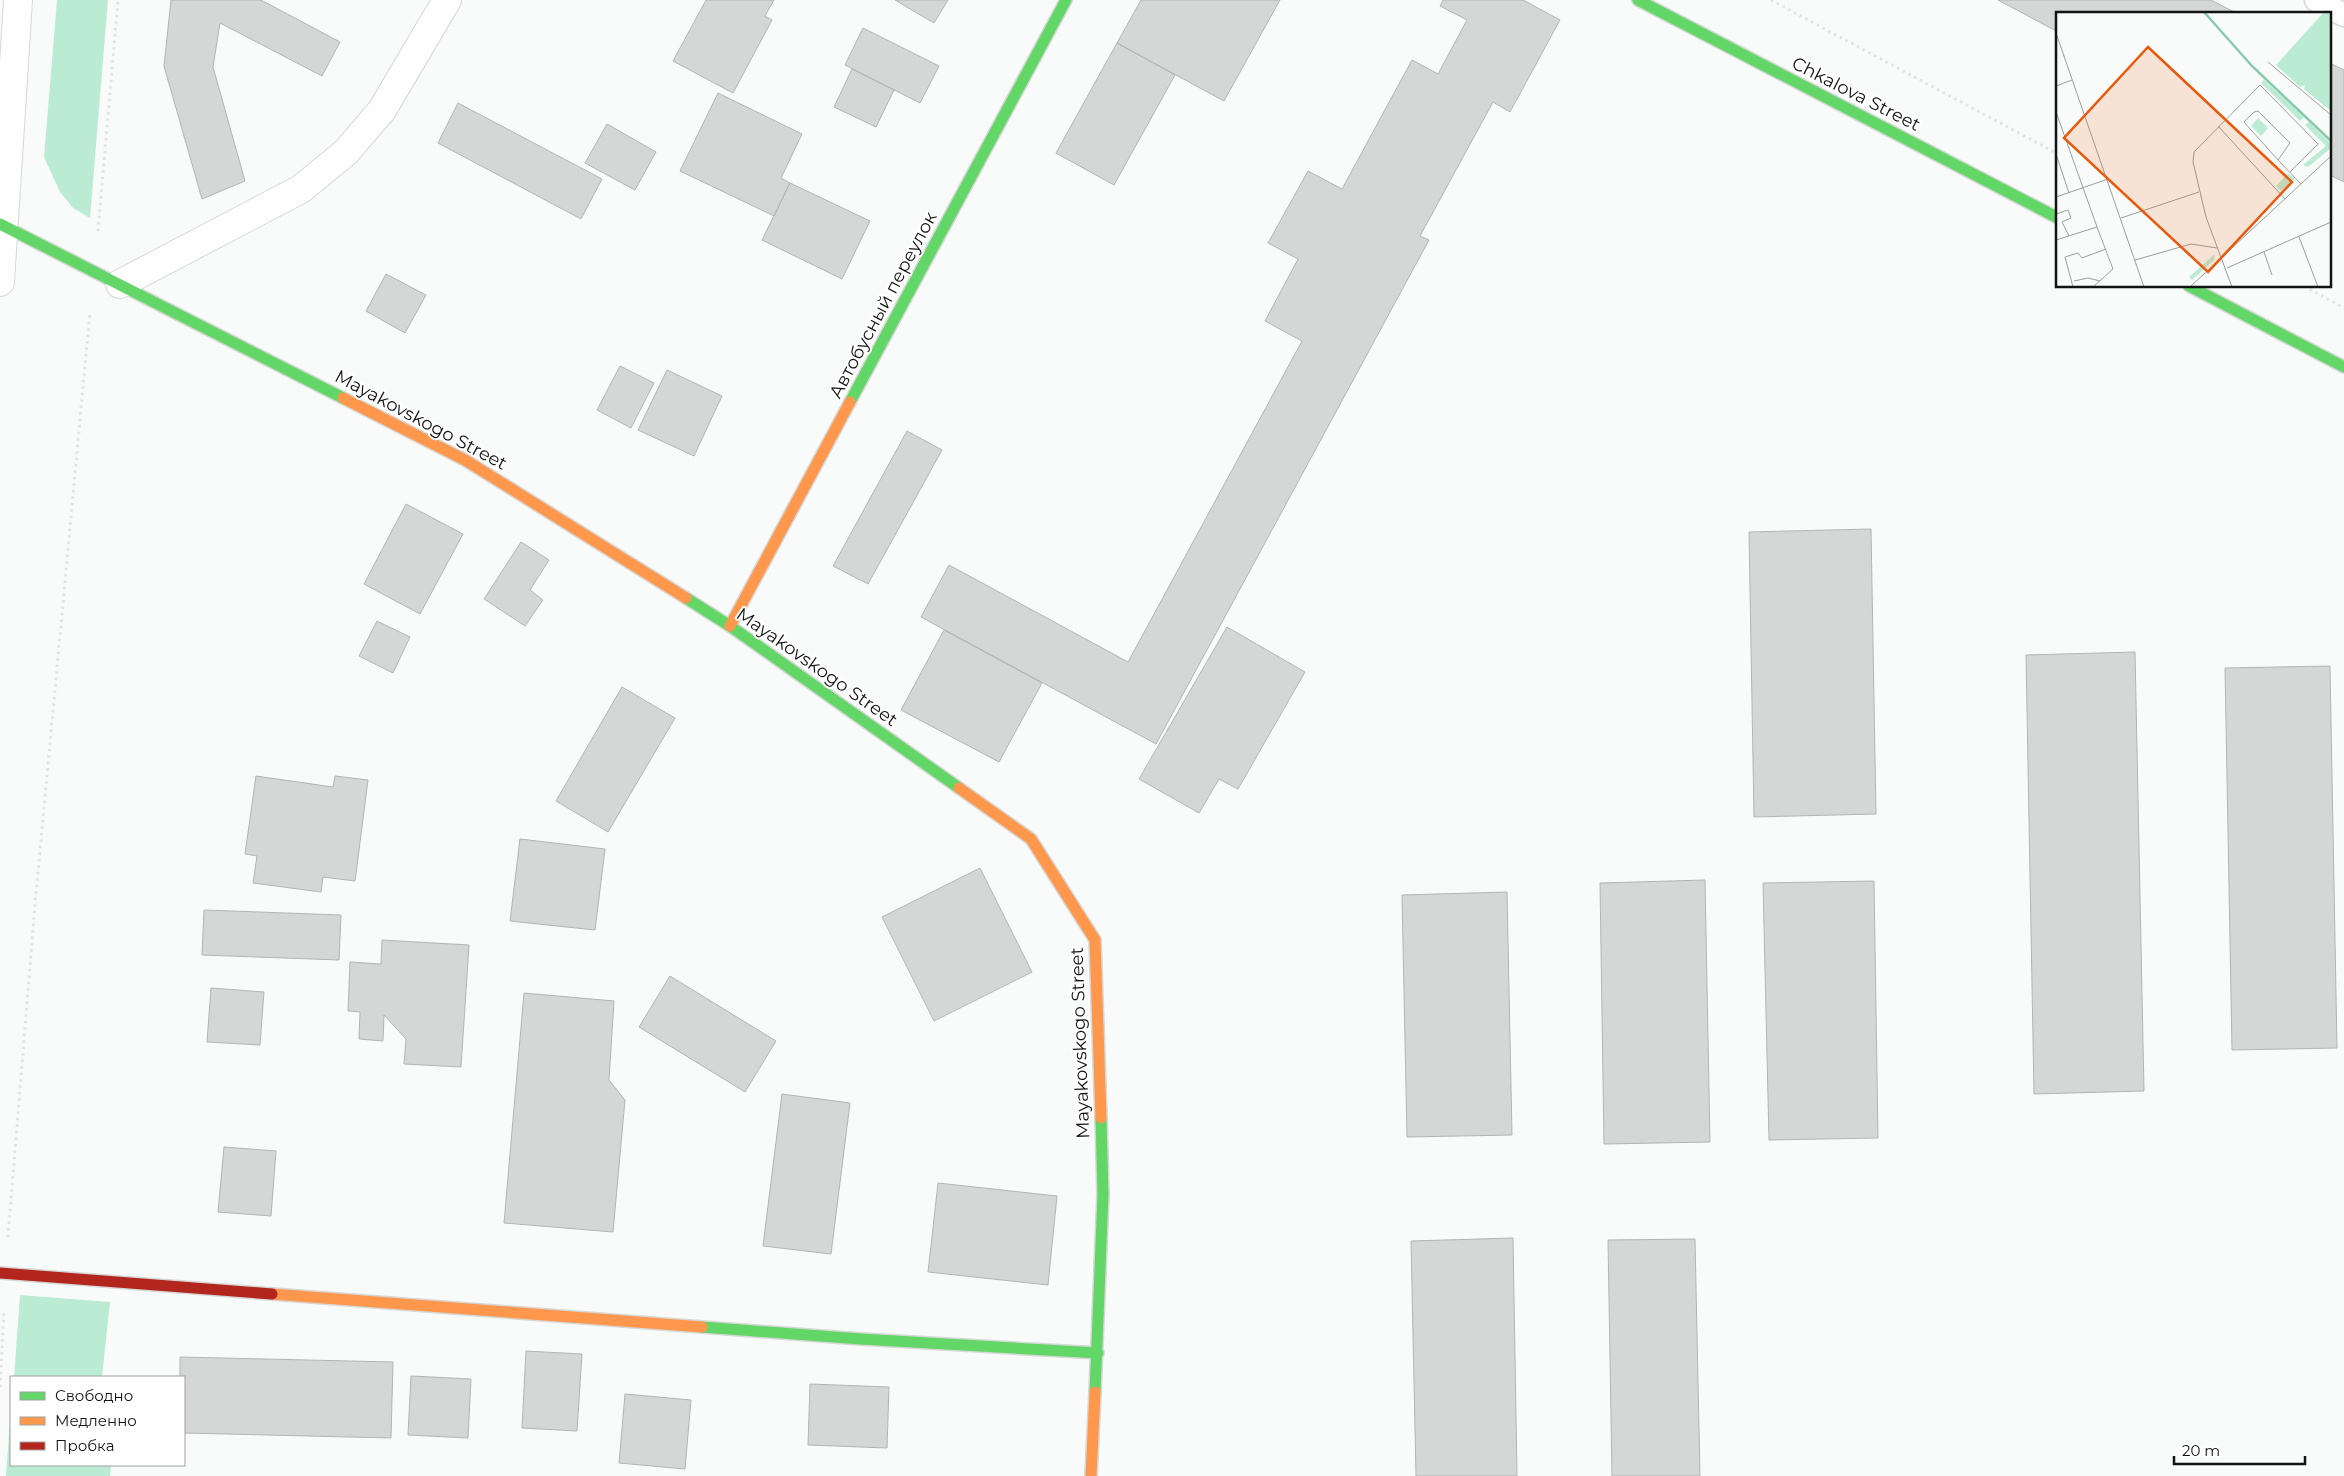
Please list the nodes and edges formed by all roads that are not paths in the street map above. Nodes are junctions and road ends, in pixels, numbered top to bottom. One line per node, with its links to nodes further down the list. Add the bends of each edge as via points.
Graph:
1 (18, 0): 8 (street)
2 (447, 0): 10 (street, via 382,110 346,152 301,189)
3 (1066, 0): 13 (street, Автобусный переулок)
4 (1638, 0): 7 (street, Chkalova Street)
5 (2316, 0): 6 (lane)
6 (2344, 15)
7 (2056, 217)
8 (2, 225): 9 (street); 10 (street, Mayakovskogo Street)
9 (0, 282)
10 (120, 284): 13 (street, Mayakovskogo Street, via 465,460)
11 (2193, 288): 12 (street)
12 (2344, 367)
13 (730, 626): 15 (street, Mayakovskogo Street, via 1030,839 1096,940 1103,1194)
14 (3, 1273): 15 (street, via 861,1339)
15 (1098, 1353): 16 (street, Mayakovskogo Street)
16 (1091, 1476)

